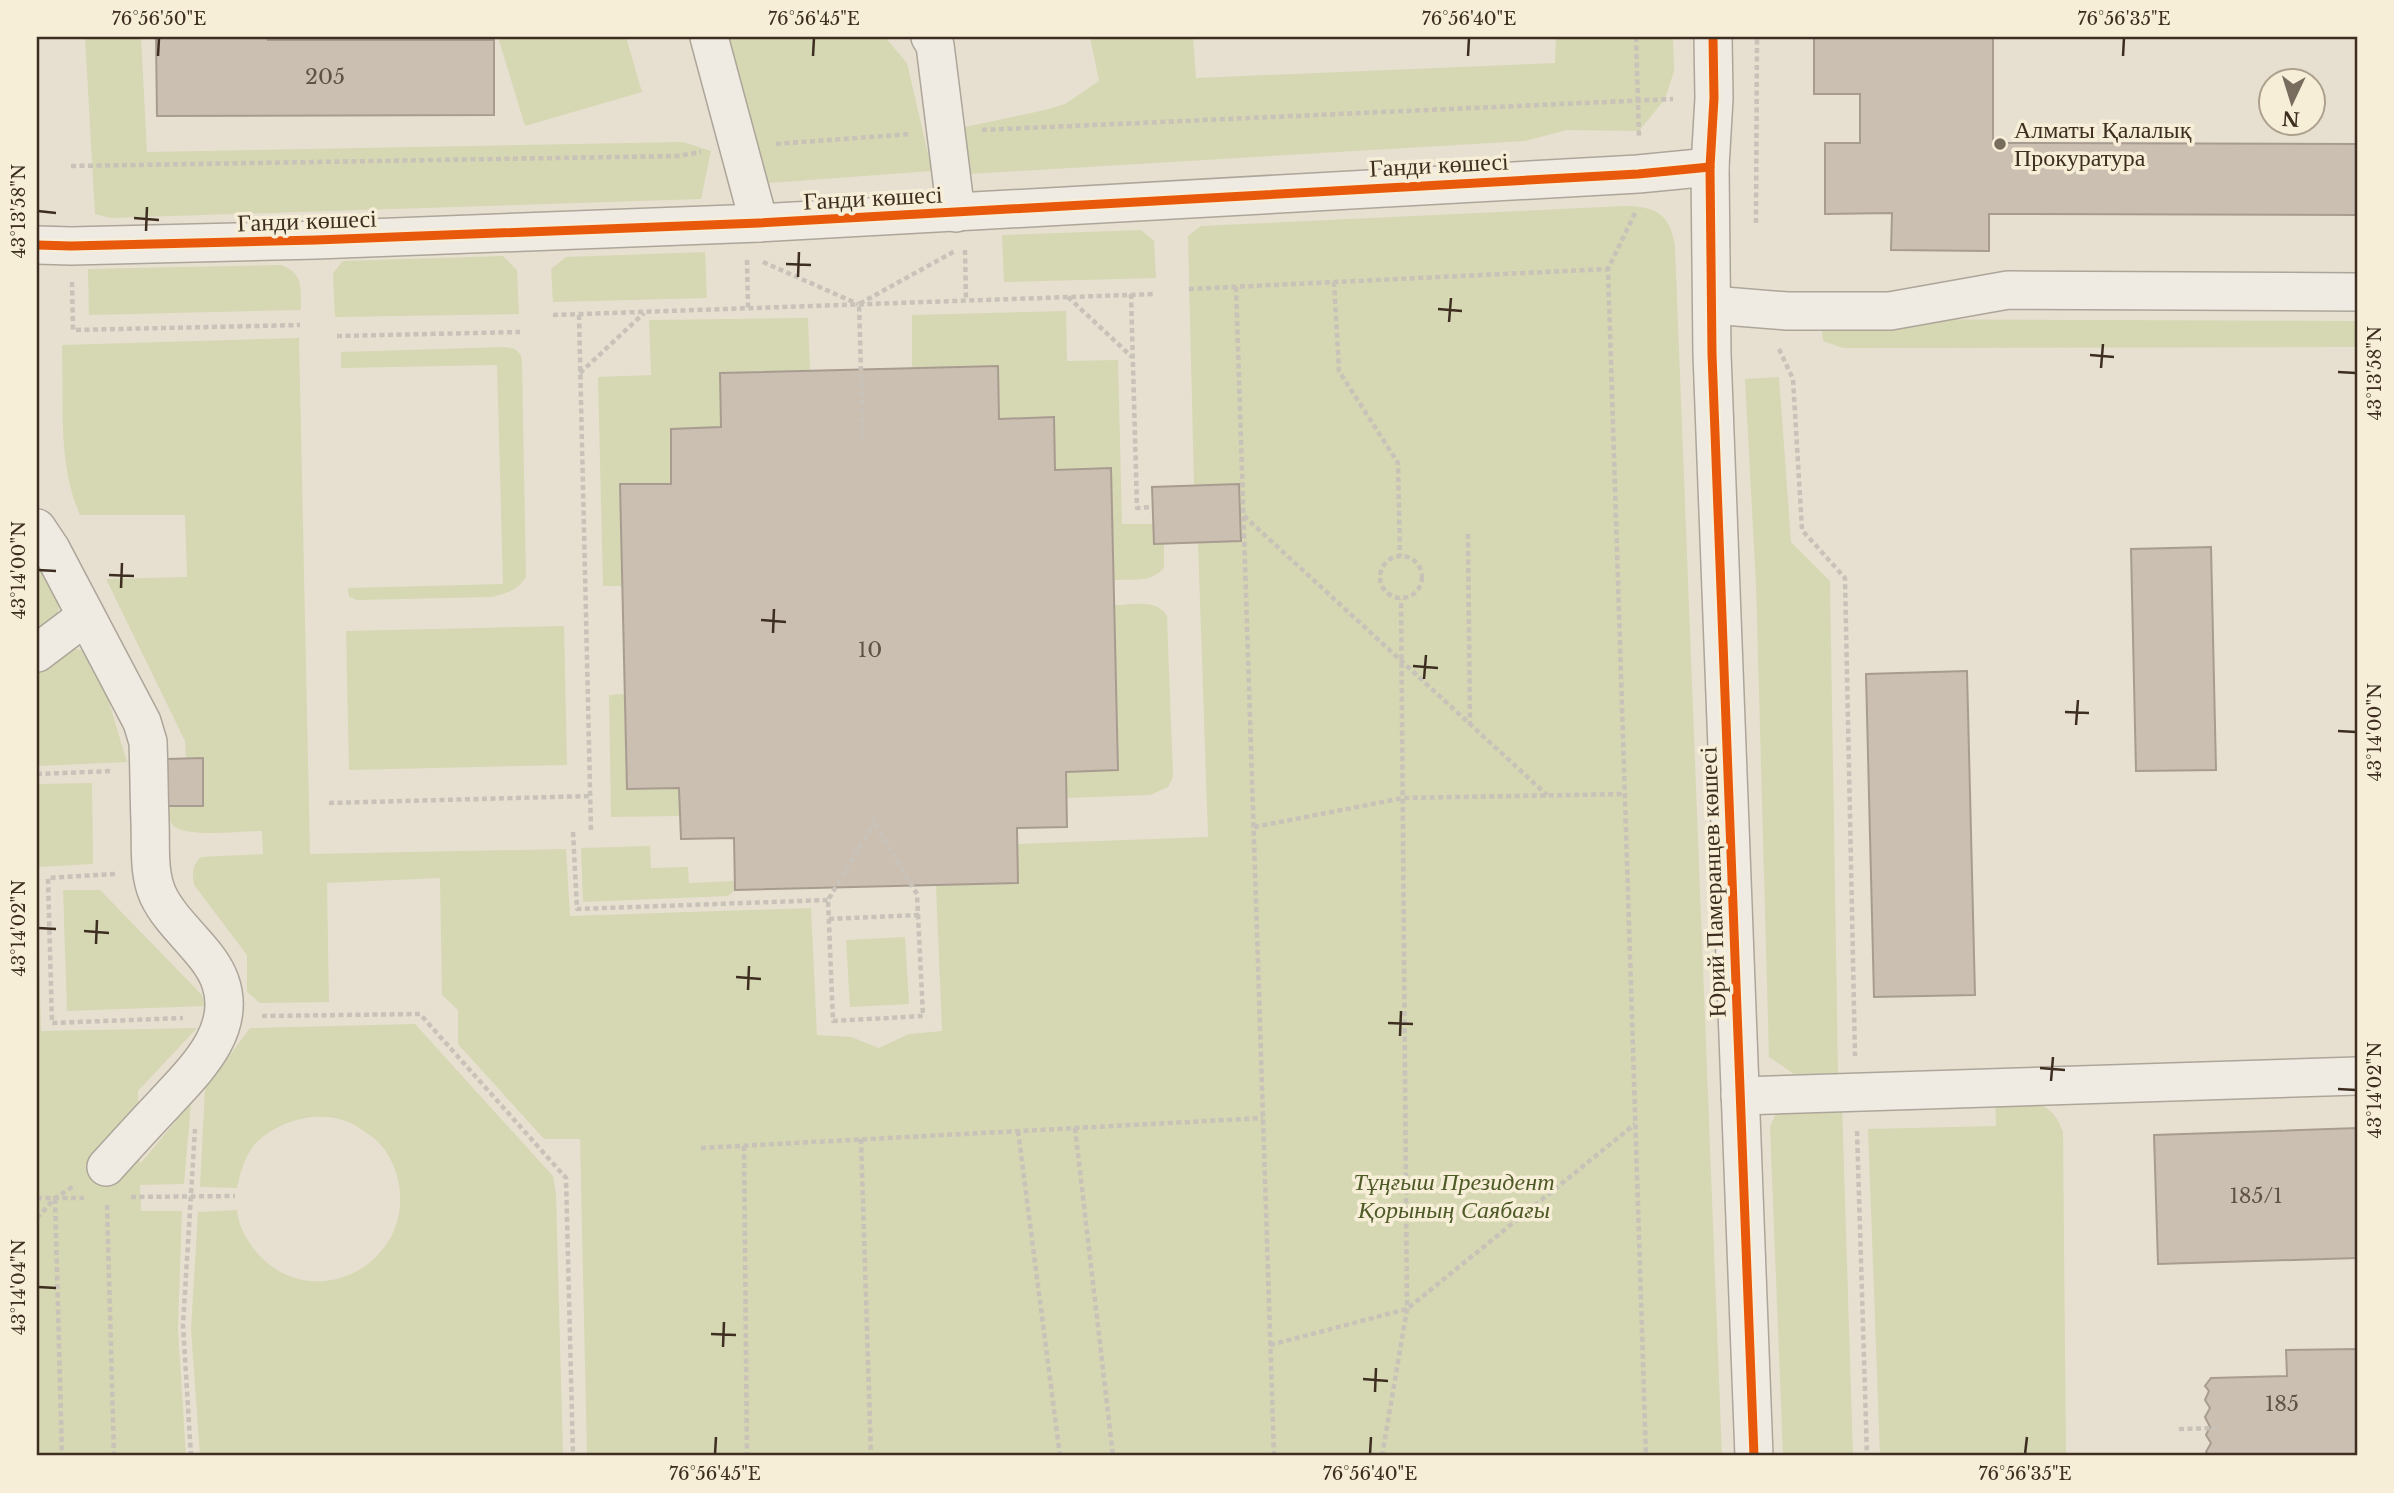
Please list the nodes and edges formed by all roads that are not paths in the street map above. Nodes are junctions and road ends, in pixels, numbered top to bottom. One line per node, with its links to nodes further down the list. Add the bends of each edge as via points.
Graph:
1 (709, 37): 5 (street)
2 (1713, 37): 4 (street, Юрий Памеранцев көшесі)
3 (933, 39): 6 (street)
4 (1710, 167): 6 (street, Ганди көшесі); 9 (street, Юрий Памеранцев көшесі)
5 (760, 223): 6 (street, Ганди көшесі); 7 (street, Ганди көшесі, via 330,240)
6 (957, 235)
7 (37, 245)
8 (2357, 292): 9 (street, via 2008,290 1891,311)
9 (1712, 305): 14 (street, Юрий Памеранцев көшесі)
10 (37, 528): 11 (street)
11 (86, 616): 12 (street); 15 (street, via 148,742 151,872 158,895 213,967 225,1001 214,1044 199,1067)
12 (37, 653)
13 (2357, 1076): 14 (street)
14 (1740, 1096): 16 (street, Юрий Памеранцев көшесі)
15 (106, 1182)
16 (1754, 1456)

